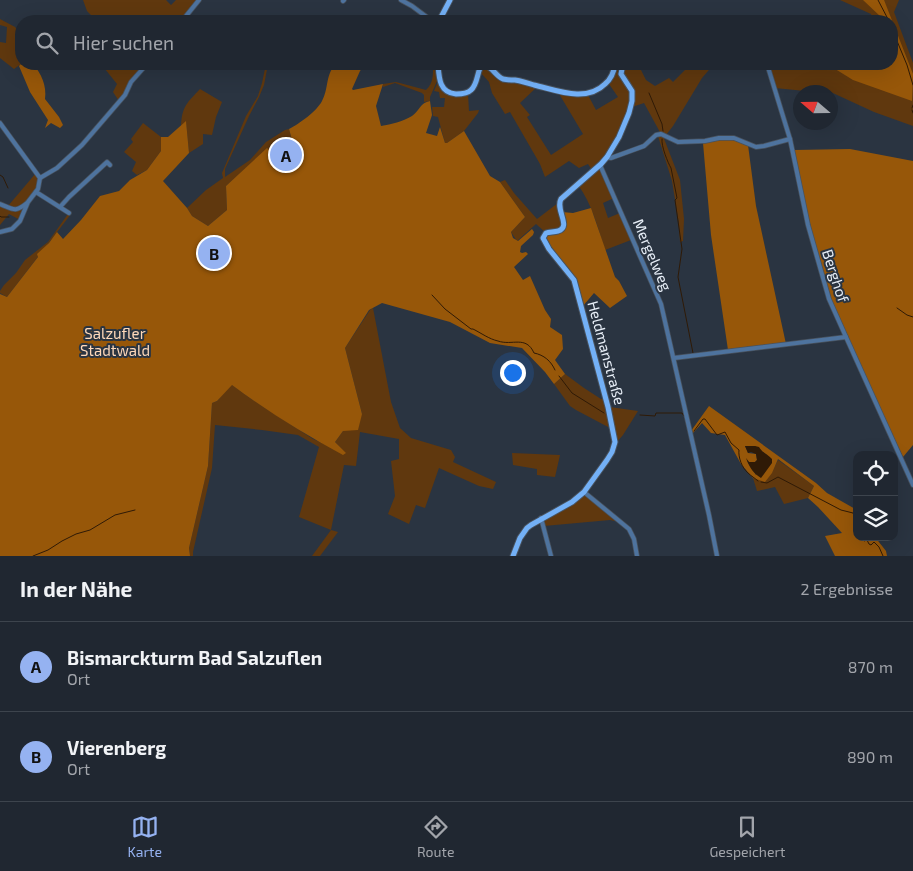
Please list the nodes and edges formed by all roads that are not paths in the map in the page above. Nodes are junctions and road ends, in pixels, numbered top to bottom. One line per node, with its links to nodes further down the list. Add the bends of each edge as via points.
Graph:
1 (199, 0): 4 (street)
2 (401, 0): 5 (street)
3 (450, 0): 6 (main road)
4 (187, 15)
5 (424, 15)
6 (442, 15)
7 (142, 70): 19 (street, via 125,95 82,145 57,168)
8 (438, 70): 9 (main road, via 444,90 452,94 472,90)
9 (480, 70)
10 (492, 70): 11 (main road, via 504,79 586,94 607,83)
11 (614, 70)
12 (621, 70): 16 (main road, Heldmanstraße, via 632,91 632,101 619,137)
13 (770, 70): 15 (street, Berghof)
14 (0, 123): 19 (street)
15 (790, 139): 16 (street, via 756,146 734,138 678,142 661,134 644,146); 26 (street, Berghof, via 808,225 829,299)
16 (607, 157): 18 (main road, Heldmanstraße)
17 (110, 165): 23 (street, via 107,162)
18 (600, 165): 27 (street, Mergelweg, via 661,304); 29 (main road, Heldmanstraße, via 561,199 559,207 563,226 558,231 546,233 543,238 574,280 615,439 612,452)
19 (40, 178): 20 (street)
20 (36, 192): 21 (street); 23 (street)
21 (28, 202): 22 (street, via 17,210); 25 (street, via 17,225)
22 (0, 204)
23 (60, 207): 24 (street)
24 (69, 213)
25 (0, 232)
26 (846, 337): 27 (street); 28 (street, Berghof)
27 (674, 358): 34 (street, Mergelweg)
28 (913, 485)
29 (584, 492): 30 (main road, Heldmanstraße, via 562,509); 33 (street, via 629,530)
30 (541, 518): 31 (main road, Heldmanstraße, via 526,528); 32 (street)
31 (513, 556)
32 (551, 556)
33 (637, 556)
34 (717, 556)

